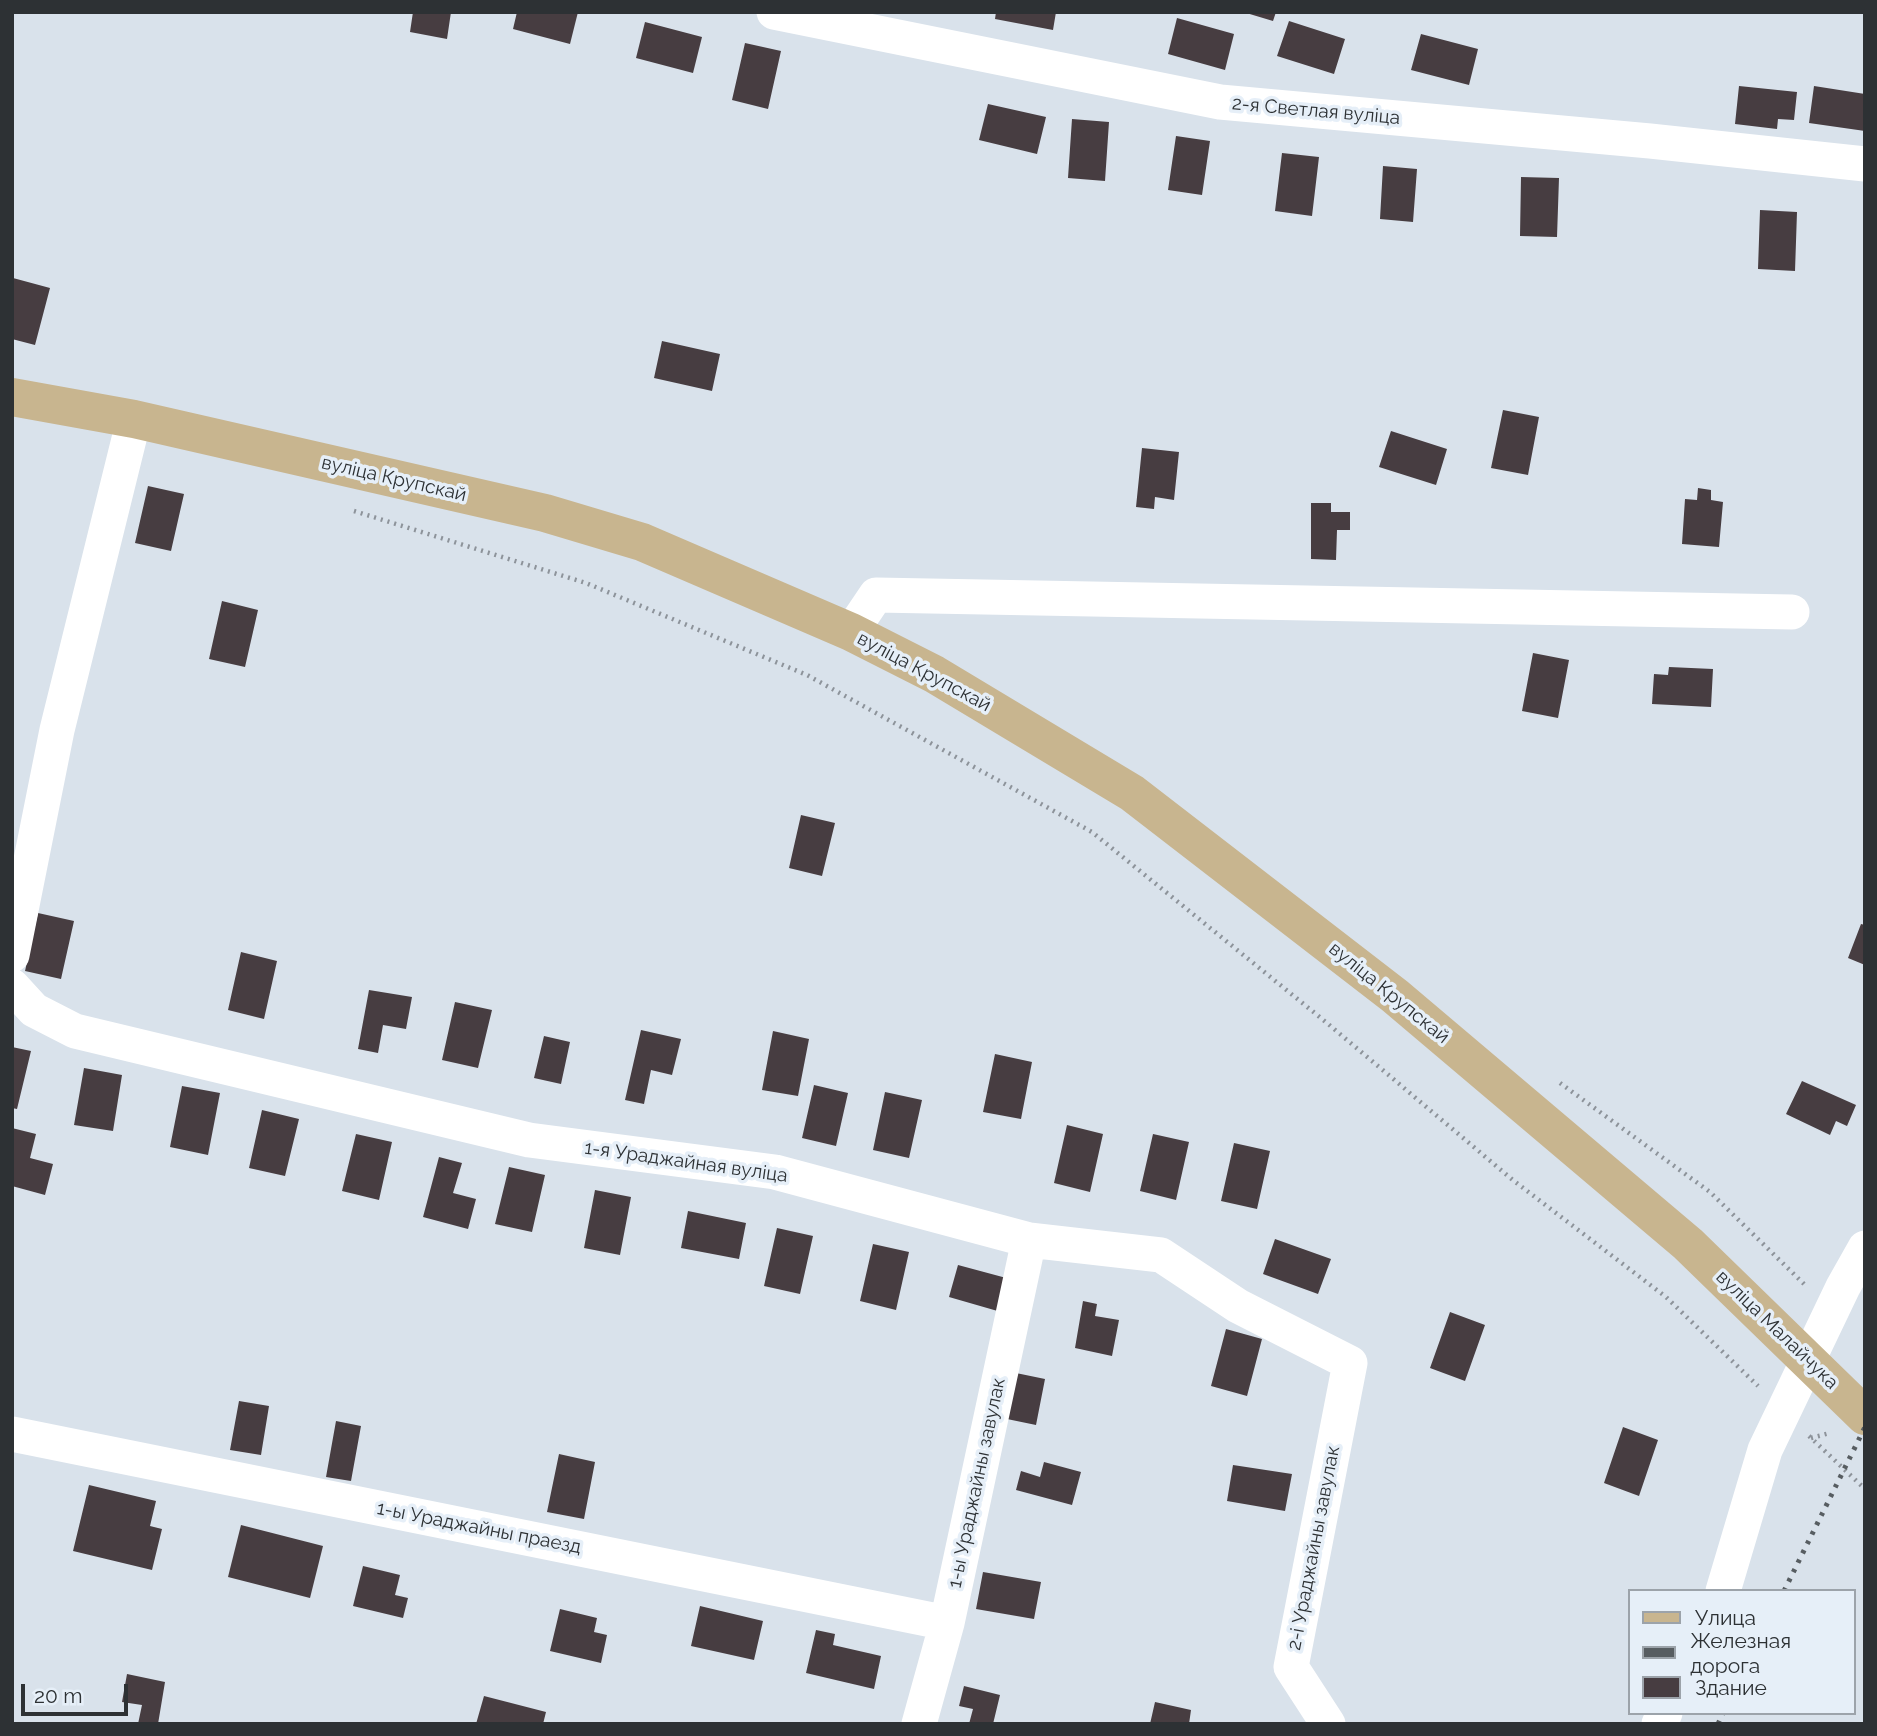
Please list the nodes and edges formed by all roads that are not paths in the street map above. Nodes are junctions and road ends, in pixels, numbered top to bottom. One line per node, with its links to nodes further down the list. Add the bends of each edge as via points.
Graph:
1 (774, 12): 2 (street, 2-я Светлая вуліца, via 1220,102)
2 (1865, 164)
3 (12, 397): 4 (main road, вуліца Крупскай)
4 (134, 419): 6 (main road, вуліца Крупскай, via 557,517 642,542); 7 (street, via 57,730)
5 (1792, 612): 6 (street, via 876,595)
6 (851, 632): 10 (main road, вуліца Крупскай, via 934,674 1132,793 1395,996)
7 (12, 956)
8 (12, 986): 9 (street, 1-я Ураджайная вуліца, via 34,1010 75,1031 529,1140 775,1172)
9 (1029, 1240): 12 (street, 1-я Ураджайная вуліца, via 1161,1255 1238,1306); 16 (street, 1-ы Ураджайны завулак)
10 (1688, 1244): 13 (main road, вуліца Малайчука)
11 (1865, 1248): 15 (street, via 1765,1450)
12 (1350, 1363): 18 (street, 2-і Ураджайны завулак, via 1291,1667)
13 (1852, 1423)
14 (12, 1434): 16 (street, 1-ы Ураджайны праезд)
15 (1724, 1589)
16 (947, 1623): 17 (street, 1-ы Ураджайны завулак)
17 (919, 1724)
18 (1328, 1724)

